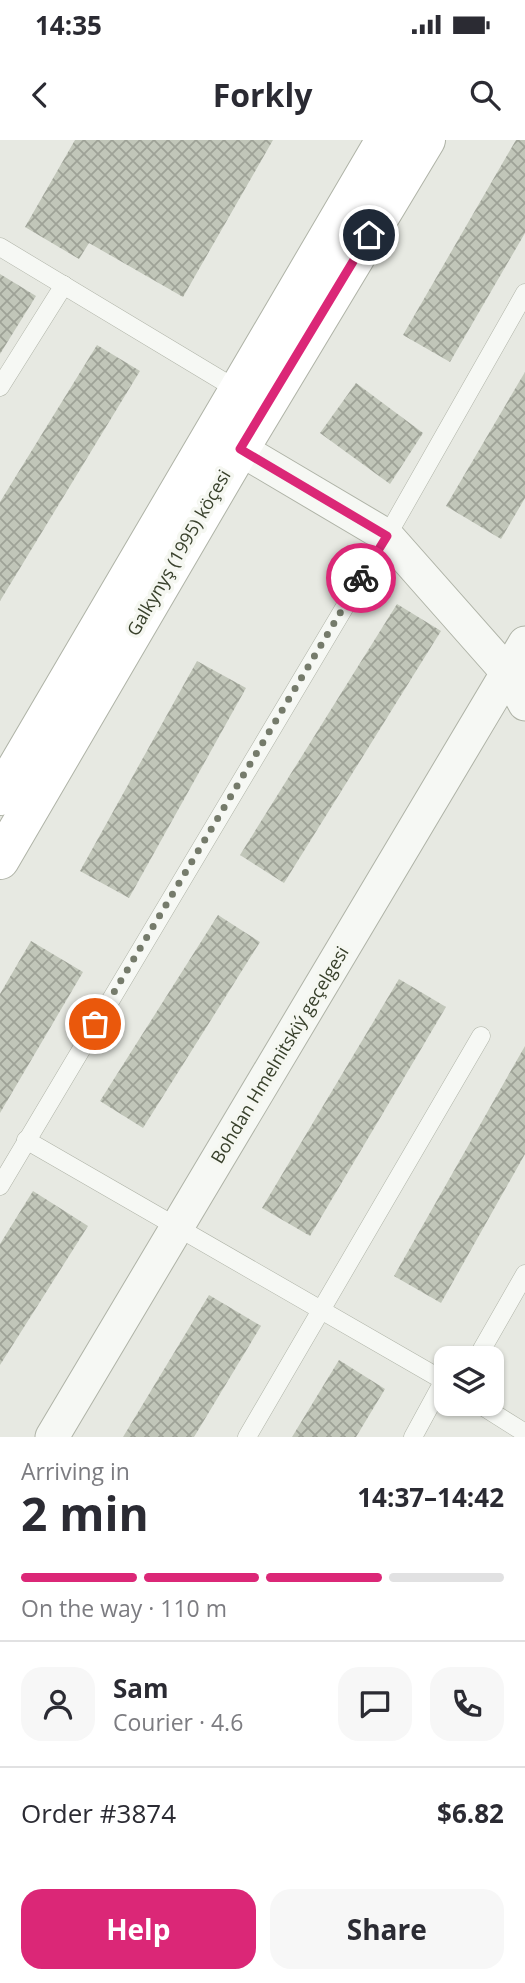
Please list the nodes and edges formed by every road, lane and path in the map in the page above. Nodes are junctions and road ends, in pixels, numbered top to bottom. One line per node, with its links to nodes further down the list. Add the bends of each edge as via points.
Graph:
1 (385, 140): 7 (main road, Galkynyş (1995) köçesi)
2 (426, 140): 8 (main road, Galkynyş (1995) köçesi)
3 (0, 247): 4 (lane)
4 (64, 285): 6 (lane); 7 (lane)
5 (525, 293): 9 (lane)
6 (0, 387)
7 (236, 390): 13 (main road, Galkynyş (1995) köçesi)
8 (240, 449): 9 (street); 14 (main road, Galkynyş (1995) köçesi)
9 (387, 536): 11 (street); 16 (lane)
10 (525, 643): 11 (street, Bohdan Hmelnitskiý geçelgesi)
11 (508, 673): 12 (street); 18 (street, Bohdan Hmelnitskiý geçelgesi)
12 (525, 704)
13 (0, 796)
14 (0, 860)
15 (481, 1036): 20 (lane)
16 (26, 1140): 17 (lane); 18 (lane)
17 (0, 1185)
18 (177, 1227): 20 (lane); 26 (street, Bohdan Hmelnitskiý geçelgesi)
19 (525, 1274): 21 (lane)
20 (322, 1309): 22 (lane); 27 (lane)
21 (484, 1346)
22 (434, 1375)
23 (434, 1400): 28 (lane)
24 (497, 1416): 25 (lane)
25 (523, 1434)
26 (52, 1437)
27 (247, 1437)
28 (413, 1437)

